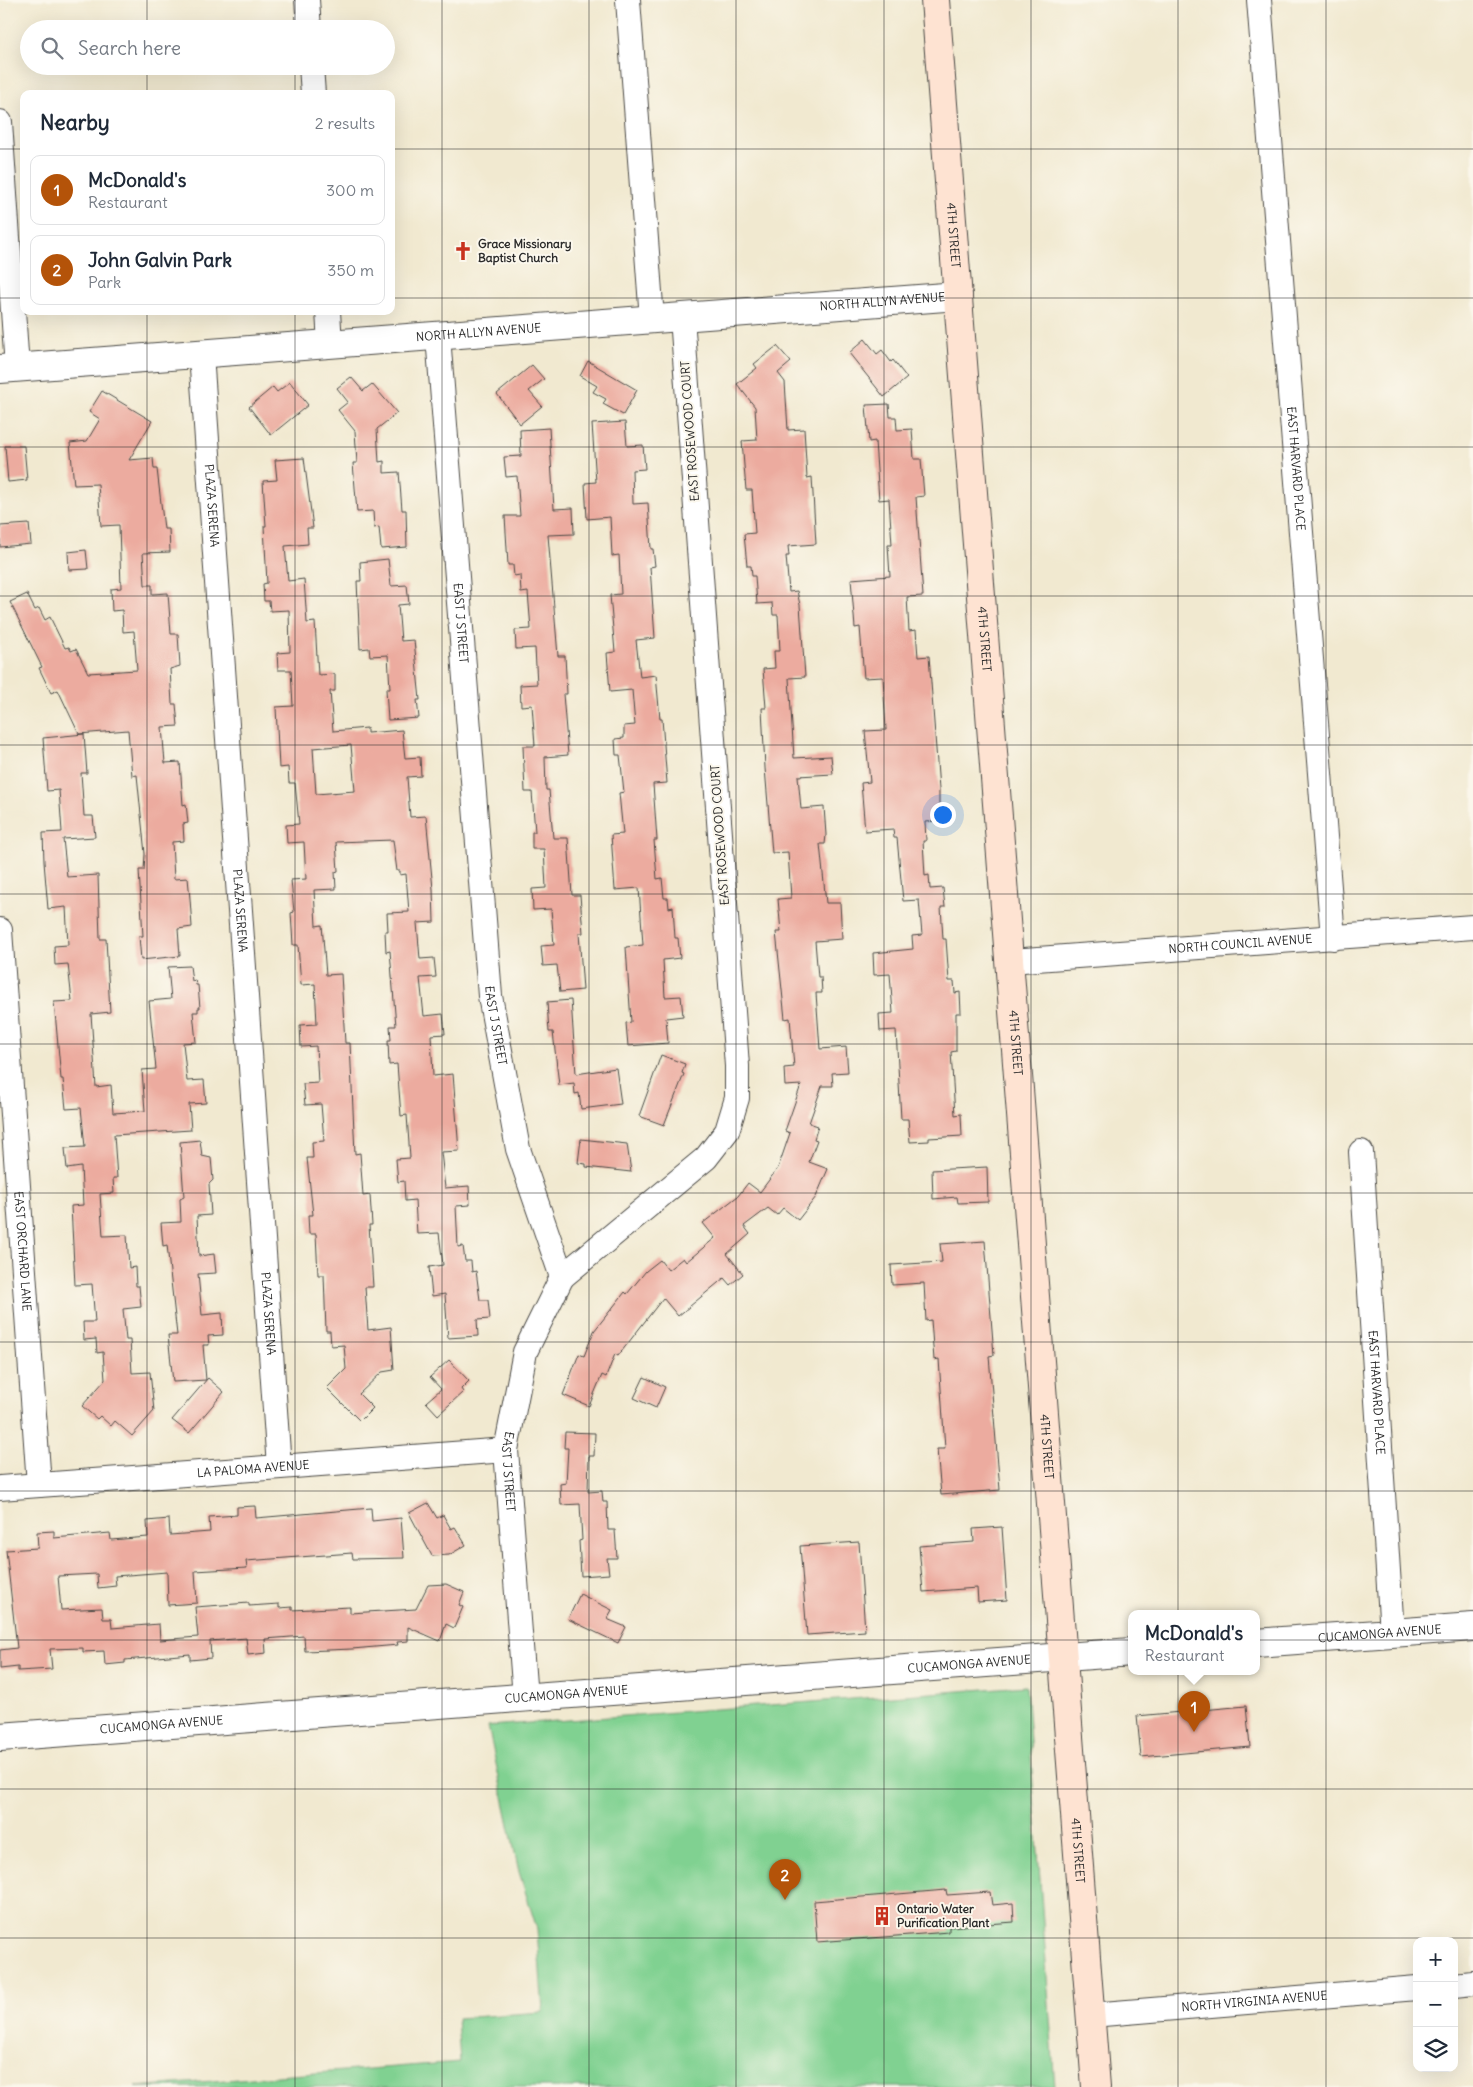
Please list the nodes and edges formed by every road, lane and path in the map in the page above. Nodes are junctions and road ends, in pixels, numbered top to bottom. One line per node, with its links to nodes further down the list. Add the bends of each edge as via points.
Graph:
1 (307, 0): 5 (street)
2 (628, 0): 12 (street)
3 (936, 0): 9 (main road, 4TH STREET)
4 (1259, 0): 19 (street, EAST HARVARD PLACE)
5 (308, 20)
6 (312, 75): 7 (street)
7 (313, 90)
8 (0, 122): 16 (street)
9 (958, 296): 11 (street, NORTH ALLYN AVENUE); 20 (main road, 4TH STREET)
10 (328, 315): 14 (street)
11 (682, 317): 12 (street, NORTH ALLYN AVENUE); 22 (street, EAST ROSEWOOD COURT, via 737,1098 727,1131 706,1158)
12 (652, 319): 13 (street, NORTH ALLYN AVENUE)
13 (438, 336): 14 (street, NORTH ALLYN AVENUE); 22 (street, EAST J STREET, via 490,996 518,1149)
14 (330, 344): 15 (street, NORTH ALLYN AVENUE)
15 (201, 354): 16 (street, NORTH ALLYN AVENUE); 24 (street, PLAZA SERENA)
16 (9, 369)
17 (1473, 927): 19 (street, NORTH COUNCIL AVENUE)
18 (0, 930): 25 (street, EAST ORCHARD LANE)
19 (1333, 938): 20 (street, NORTH COUNCIL AVENUE)
20 (1009, 960): 31 (main road, 4TH STREET)
21 (1361, 1152): 28 (street, EAST HARVARD PLACE)
22 (562, 1277): 23 (street, EAST J STREET, via 525,1352)
23 (506, 1450): 24 (street, LA PALOMA AVENUE); 32 (street, EAST J STREET)
24 (279, 1467): 25 (street, LA PALOMA AVENUE)
25 (39, 1485): 26 (street, LA PALOMA AVENUE)
26 (0, 1488)
27 (1473, 1627): 28 (street, CUCAMONGA AVENUE)
28 (1392, 1634): 29 (street, CUCAMONGA AVENUE)
29 (1260, 1643)
30 (1128, 1652): 31 (street, CUCAMONGA AVENUE)
31 (1064, 1658): 32 (street, CUCAMONGA AVENUE); 37 (main road, 4TH STREET)
32 (525, 1698): 33 (street, CUCAMONGA AVENUE)
33 (0, 1737)
34 (1473, 1984): 35 (street)
35 (1458, 1985)
36 (1413, 1988): 37 (street, NORTH VIRGINIA AVENUE)
37 (1091, 2015): 38 (main road, 4TH STREET)
38 (1096, 2087)

